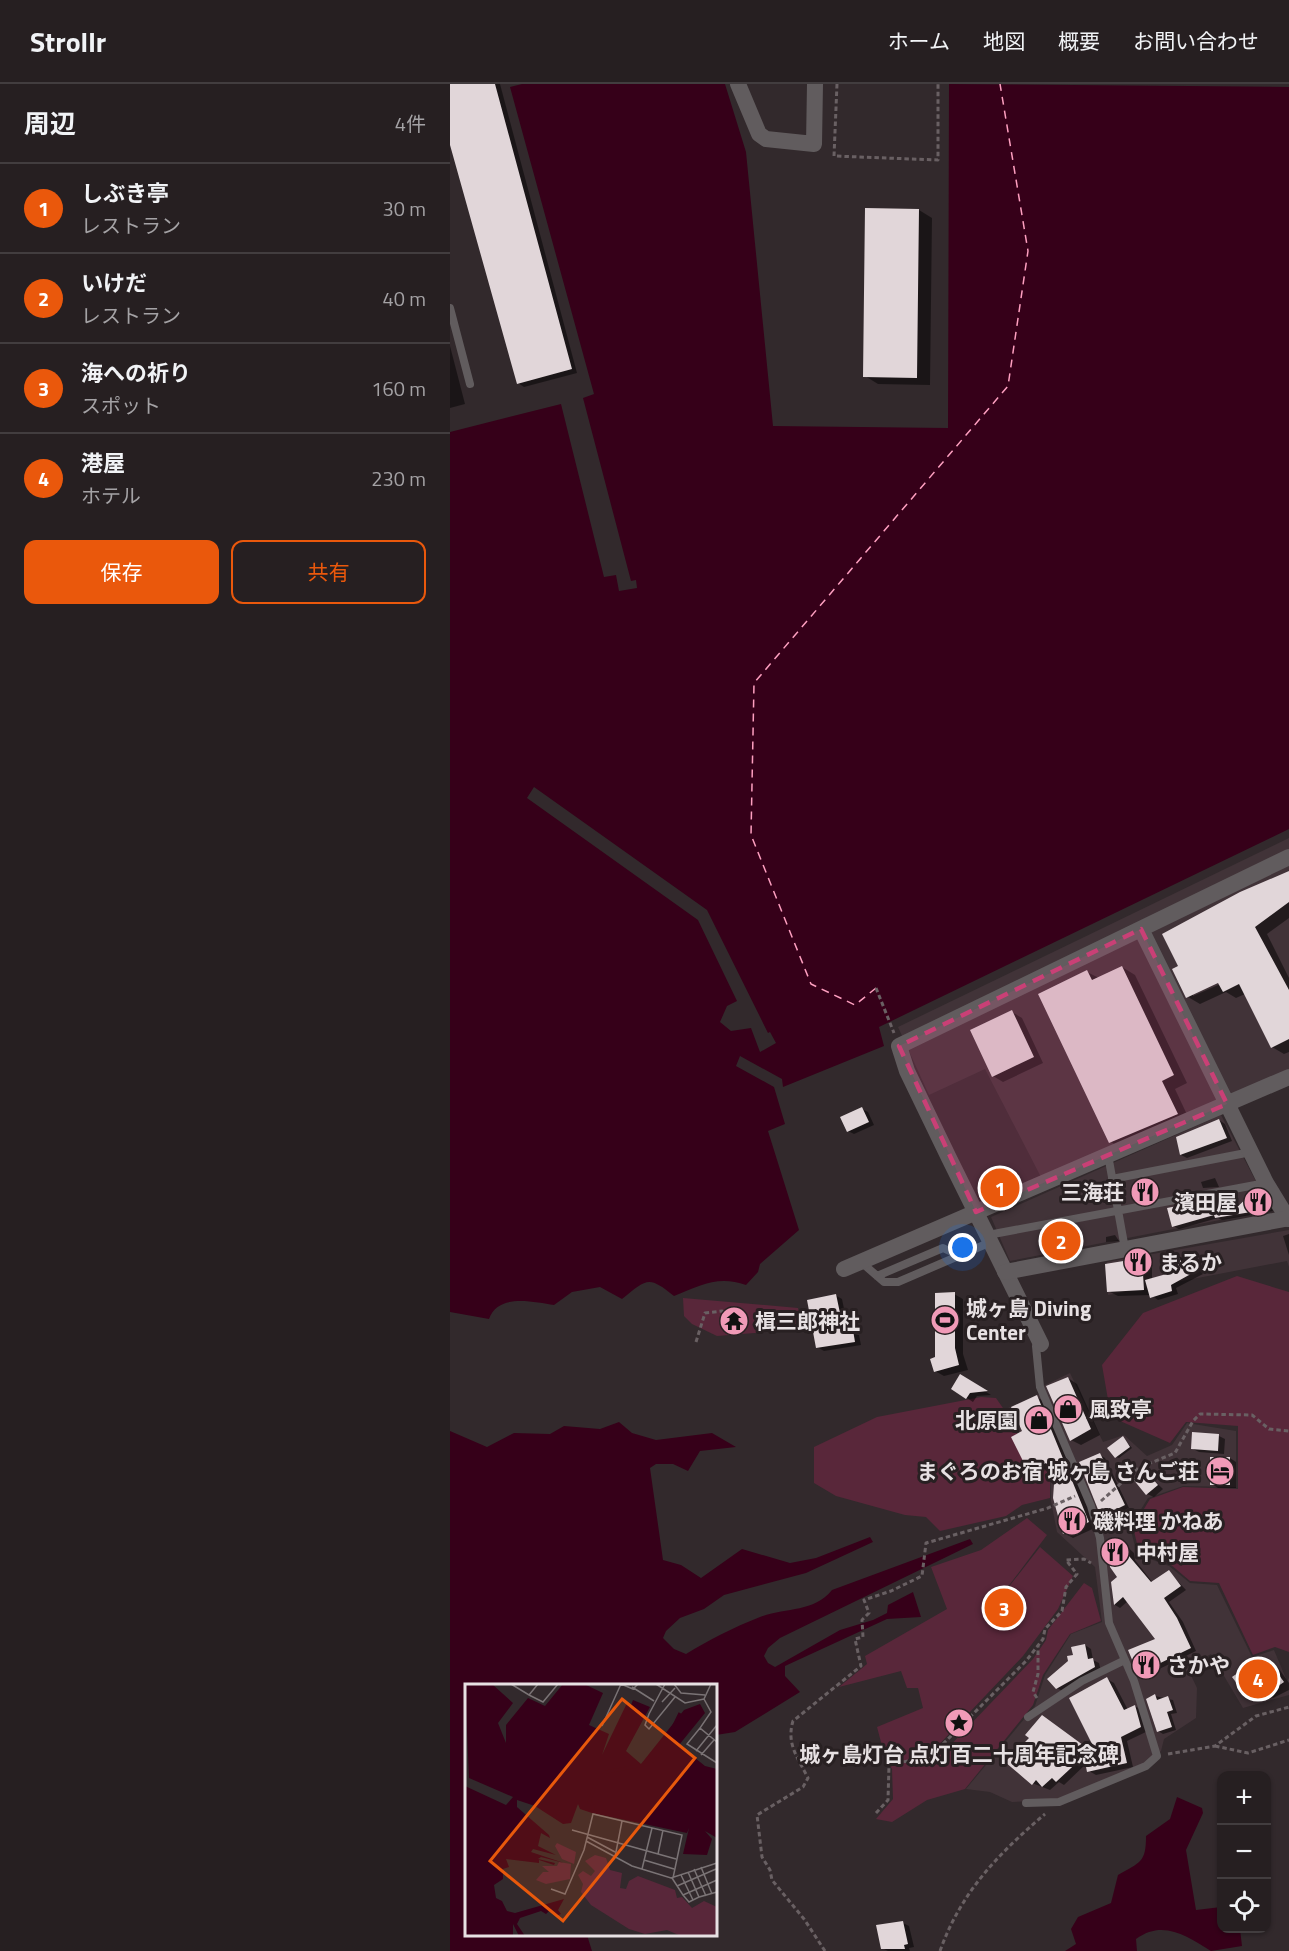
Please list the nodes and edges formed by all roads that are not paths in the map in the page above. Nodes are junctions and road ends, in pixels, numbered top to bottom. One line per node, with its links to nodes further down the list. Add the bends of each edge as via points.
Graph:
1 (738, 84): 2 (street, via 759,134 766,139 814,144)
2 (815, 84)
3 (450, 308): 4 (lane)
4 (470, 384)
5 (1289, 856): 6 (street)
6 (1141, 929): 8 (street); 14 (street, via 899,1046 907,1071)
7 (1289, 1077): 8 (street)
8 (1227, 1104): 9 (street); 10 (street)
9 (1251, 1152): 11 (lane); 12 (street)
10 (1108, 1155): 11 (lane); 14 (street)
11 (1112, 1179): 13 (lane)
12 (1266, 1184): 13 (lane); 15 (street)
13 (1118, 1210): 16 (lane); 17 (lane)
14 (976, 1212): 16 (street); 19 (street)
15 (1288, 1219): 17 (street)
16 (990, 1239): 18 (lane); 21 (street)
17 (1125, 1249): 21 (street)
18 (960, 1256): 22 (lane, via 898,1282 884,1282); 22 (lane, via 943,1248)
19 (861, 1262): 20 (street); 22 (lane)
20 (844, 1269)
21 (1005, 1272): 23 (street)
22 (877, 1276)
23 (1041, 1344): 24 (lane, via 1036,1346 1040,1387 1091,1506 1100,1538 1109,1623)
24 (1125, 1660): 25 (lane, via 1082,1681); 26 (lane, via 1158,1756 1146,1766 1059,1802)
25 (1028, 1717)
26 (1026, 1803)

